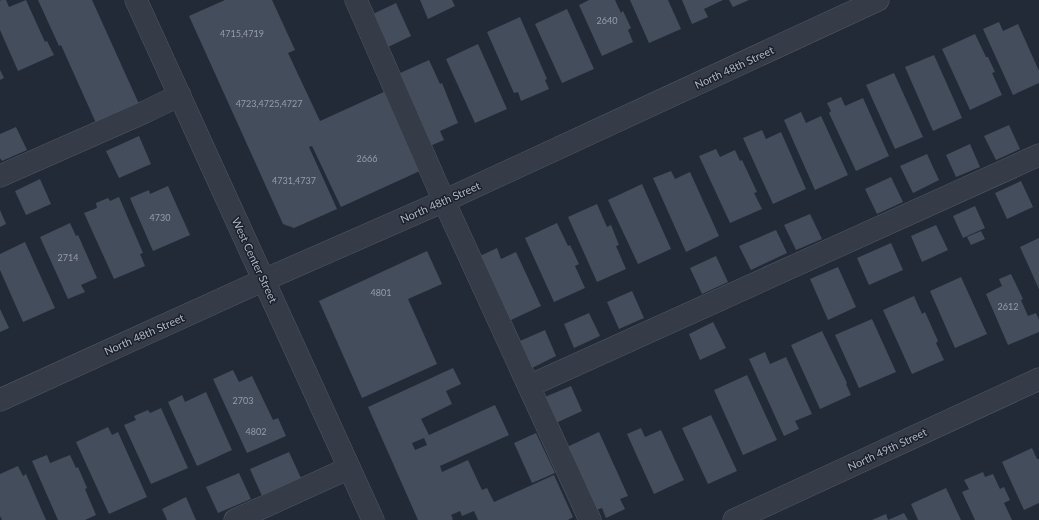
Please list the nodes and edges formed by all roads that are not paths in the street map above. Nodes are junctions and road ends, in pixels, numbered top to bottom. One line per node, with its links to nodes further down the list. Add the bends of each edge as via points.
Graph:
1 (136, 0): 4 (street, West Center Street)
2 (878, 0): 7 (street, North 48th Street)
3 (361, 2): 7 (street)
4 (180, 95): 6 (street); 8 (street, West Center Street)
5 (1039, 155): 10 (street)
6 (0, 176)
7 (444, 201): 8 (street, North 48th Street); 10 (street)
8 (264, 280): 11 (street, North 48th Street); 12 (street, West Center Street)
9 (1039, 379): 16 (street, North 49th Street)
10 (529, 386): 15 (street)
11 (0, 400)
12 (349, 468): 13 (street); 14 (street, West Center Street)
13 (235, 520)
14 (373, 520)
15 (590, 520)
16 (734, 520)

